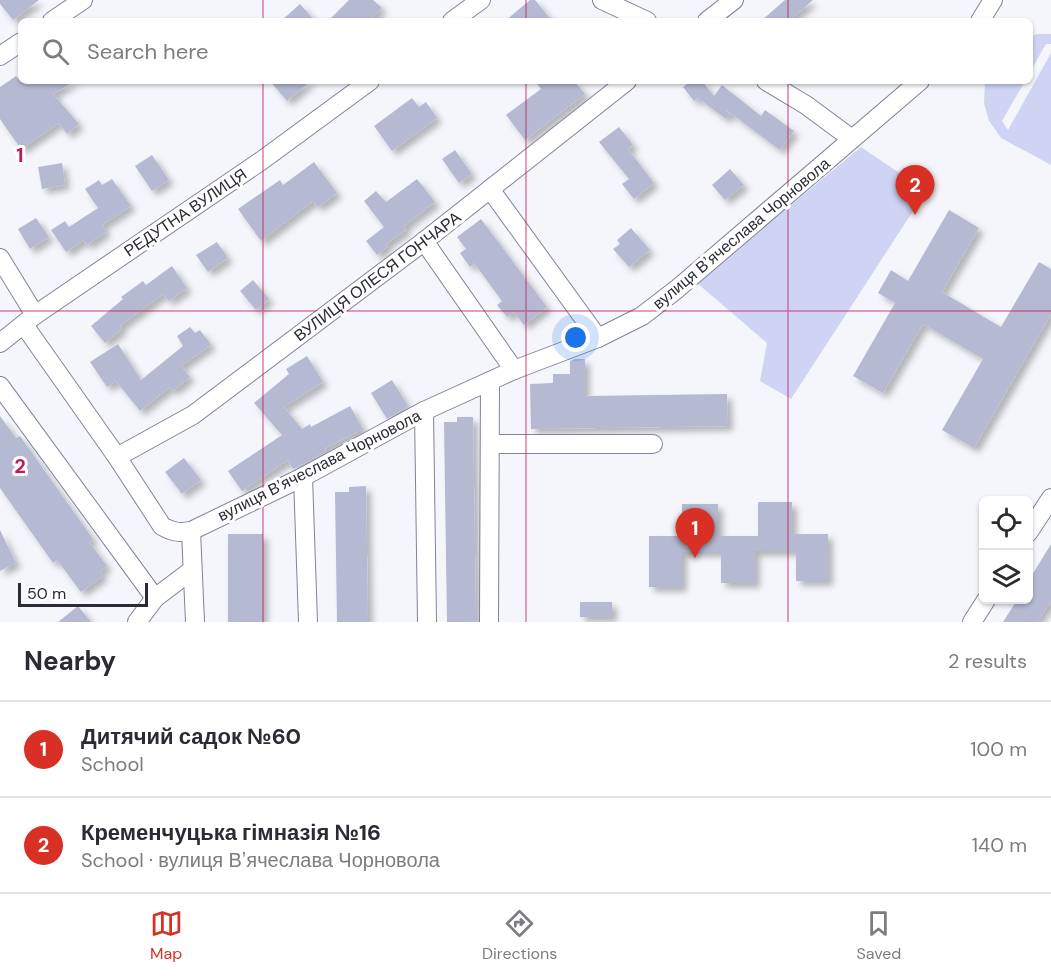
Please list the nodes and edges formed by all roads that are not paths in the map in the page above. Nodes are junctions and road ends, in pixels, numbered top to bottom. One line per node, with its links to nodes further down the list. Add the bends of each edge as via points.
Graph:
1 (83, 0): 6 (street)
2 (481, 0): 7 (street)
3 (602, 0): 8 (street)
4 (734, 0): 9 (street)
5 (993, 0): 10 (street)
6 (56, 18)
7 (456, 18)
8 (641, 18)
9 (711, 18)
10 (982, 18)
11 (18, 44): 12 (street)
12 (0, 56)
13 (366, 84): 21 (street, РЕДУТНА ВУЛИЦЯ)
14 (623, 84): 18 (street, ВУЛИЦЯ ОЛЕСЯ ГОНЧАРА)
15 (771, 84): 17 (street)
16 (916, 84): 17 (street, вулиця Вʼячеслава Чорновола)
17 (852, 139): 22 (street, вулиця Вʼячеслава Чорновола, via 677,289 642,316)
18 (490, 189): 19 (street, ВУЛИЦЯ ОЛЕСЯ ГОНЧАРА); 22 (street)
19 (424, 241): 24 (street); 30 (street, ВУЛИЦЯ ОЛЕСЯ ГОНЧАРА, via 193,415)
20 (0, 258): 21 (street)
21 (29, 320): 23 (street, РЕДУТНА ВУЛИЦЯ); 30 (street)
22 (598, 338): 24 (street, вулиця Вʼячеслава Чорновола)
23 (0, 343)
24 (514, 370): 25 (street, вулиця Вʼячеслава Чорновола)
25 (490, 381): 27 (street, вулиця Вʼячеслава Чорновола); 28 (street)
26 (0, 386): 36 (street)
27 (424, 411): 31 (street, вулиця Вʼячеслава Чорновола); 41 (street)
28 (490, 444): 29 (street); 42 (street)
29 (653, 444)
30 (117, 457): 34 (street, via 162,525 170,530)
31 (303, 477): 34 (street, вулиця Вʼячеслава Чорновола); 40 (street)
32 (1051, 498): 33 (street)
33 (1033, 527)
34 (190, 531): 35 (street)
35 (192, 570): 36 (street); 39 (street)
36 (155, 598): 38 (street)
37 (984, 604): 43 (street)
38 (137, 622)
39 (195, 622)
40 (308, 622)
41 (427, 622)
42 (489, 622)
43 (972, 622)

